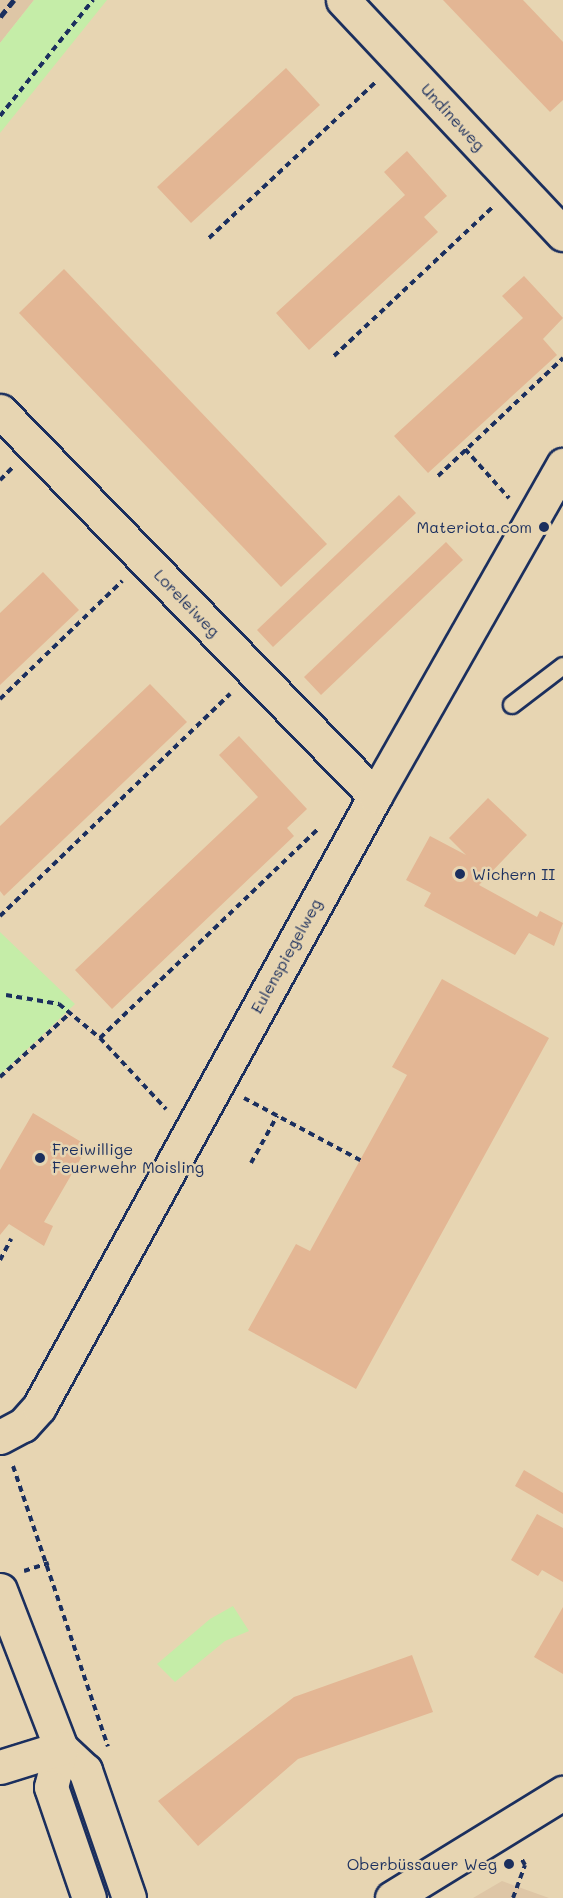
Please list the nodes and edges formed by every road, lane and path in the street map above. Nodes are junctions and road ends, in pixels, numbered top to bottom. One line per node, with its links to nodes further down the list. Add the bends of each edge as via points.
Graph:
1 (93, 0): 4 (path)
2 (343, 0): 3 (street, Undineweg)
3 (400, 61): 5 (street, Undineweg); 7 (path)
4 (0, 116)
5 (516, 184): 6 (street, Undineweg); 8 (path)
6 (563, 234)
7 (209, 238)
8 (334, 356)
9 (563, 358): 11 (path)
10 (0, 411): 15 (street, Loreleiweg)
11 (465, 450): 13 (path); 14 (path)
12 (563, 465): 14 (street, Eulenspiegelweg)
13 (438, 476)
14 (531, 522): 20 (street, Eulenspiegelweg)
15 (145, 559): 17 (street, Loreleiweg); 18 (path)
16 (563, 666): 19 (lane)
17 (254, 671): 20 (street, Loreleiweg); 22 (path)
18 (0, 699)
19 (512, 705)
20 (375, 795): 27 (street, Eulenspiegelweg)
21 (328, 823): 25 (path, via 309,834)
22 (0, 916)
23 (6, 996): 24 (path, via 59,1004)
24 (70, 1013): 25 (path); 26 (path)
25 (100, 1038): 29 (path)
26 (0, 1077)
27 (217, 1083): 28 (path); 29 (street, Eulenspiegelweg)
28 (278, 1116): 30 (path); 31 (path)
29 (189, 1133): 34 (street, Eulenspiegelweg, via 39,1407 22,1425)
30 (360, 1160)
31 (251, 1163)
32 (11, 1239): 33 (path)
33 (0, 1260)
34 (0, 1437)
35 (20, 1481): 37 (path)
36 (0, 1590): 38 (street)
37 (102, 1728)
38 (61, 1748): 39 (street); 41 (street, via 51,1787); 42 (street, via 85,1770)
39 (0, 1767)
40 (562, 1795): 43 (street)
41 (89, 1898)
42 (129, 1898)
43 (392, 1898)

